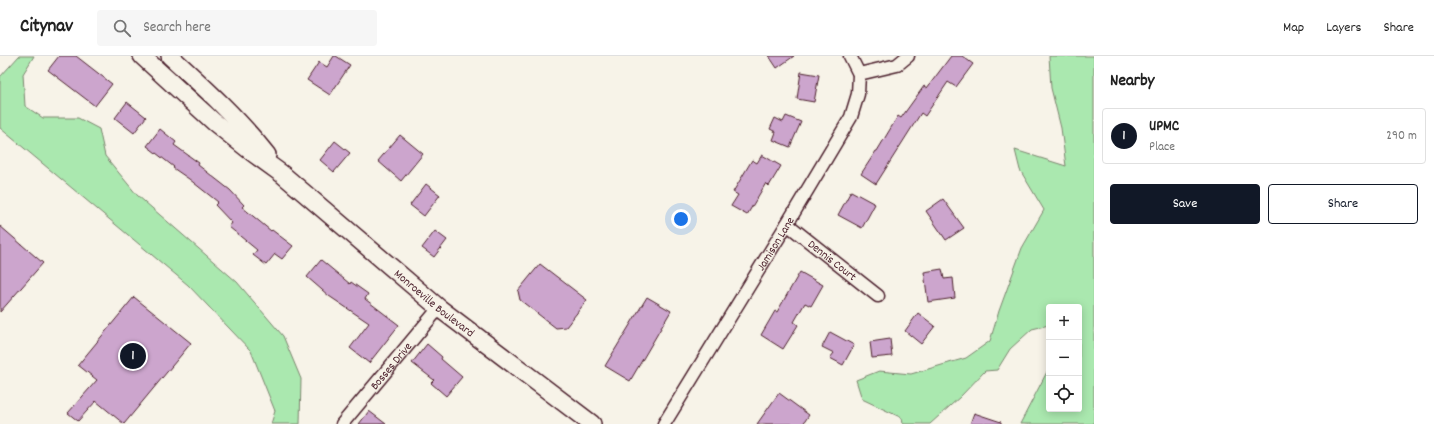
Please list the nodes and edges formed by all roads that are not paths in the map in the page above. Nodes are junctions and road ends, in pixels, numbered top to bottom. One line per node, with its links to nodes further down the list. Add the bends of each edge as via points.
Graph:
1 (142, 56): 6 (main road, Monroeville Boulevard, via 214,122)
2 (170, 56): 6 (main road, Monroeville Boulevard, via 232,116)
3 (850, 56): 5 (street, Jamison Lane)
4 (908, 56): 5 (street, via 897,64)
5 (859, 74): 7 (street, Jamison Lane, via 858,94 851,117)
6 (282, 174): 9 (main road, Monroeville Boulevard)
7 (787, 224): 8 (street, Dennis Court); 12 (street, Jamison Lane)
8 (878, 296)
9 (439, 308): 10 (street, Bosses Drive); 11 (main road, Monroeville Boulevard)
10 (342, 424)
11 (592, 424)
12 (664, 424)

